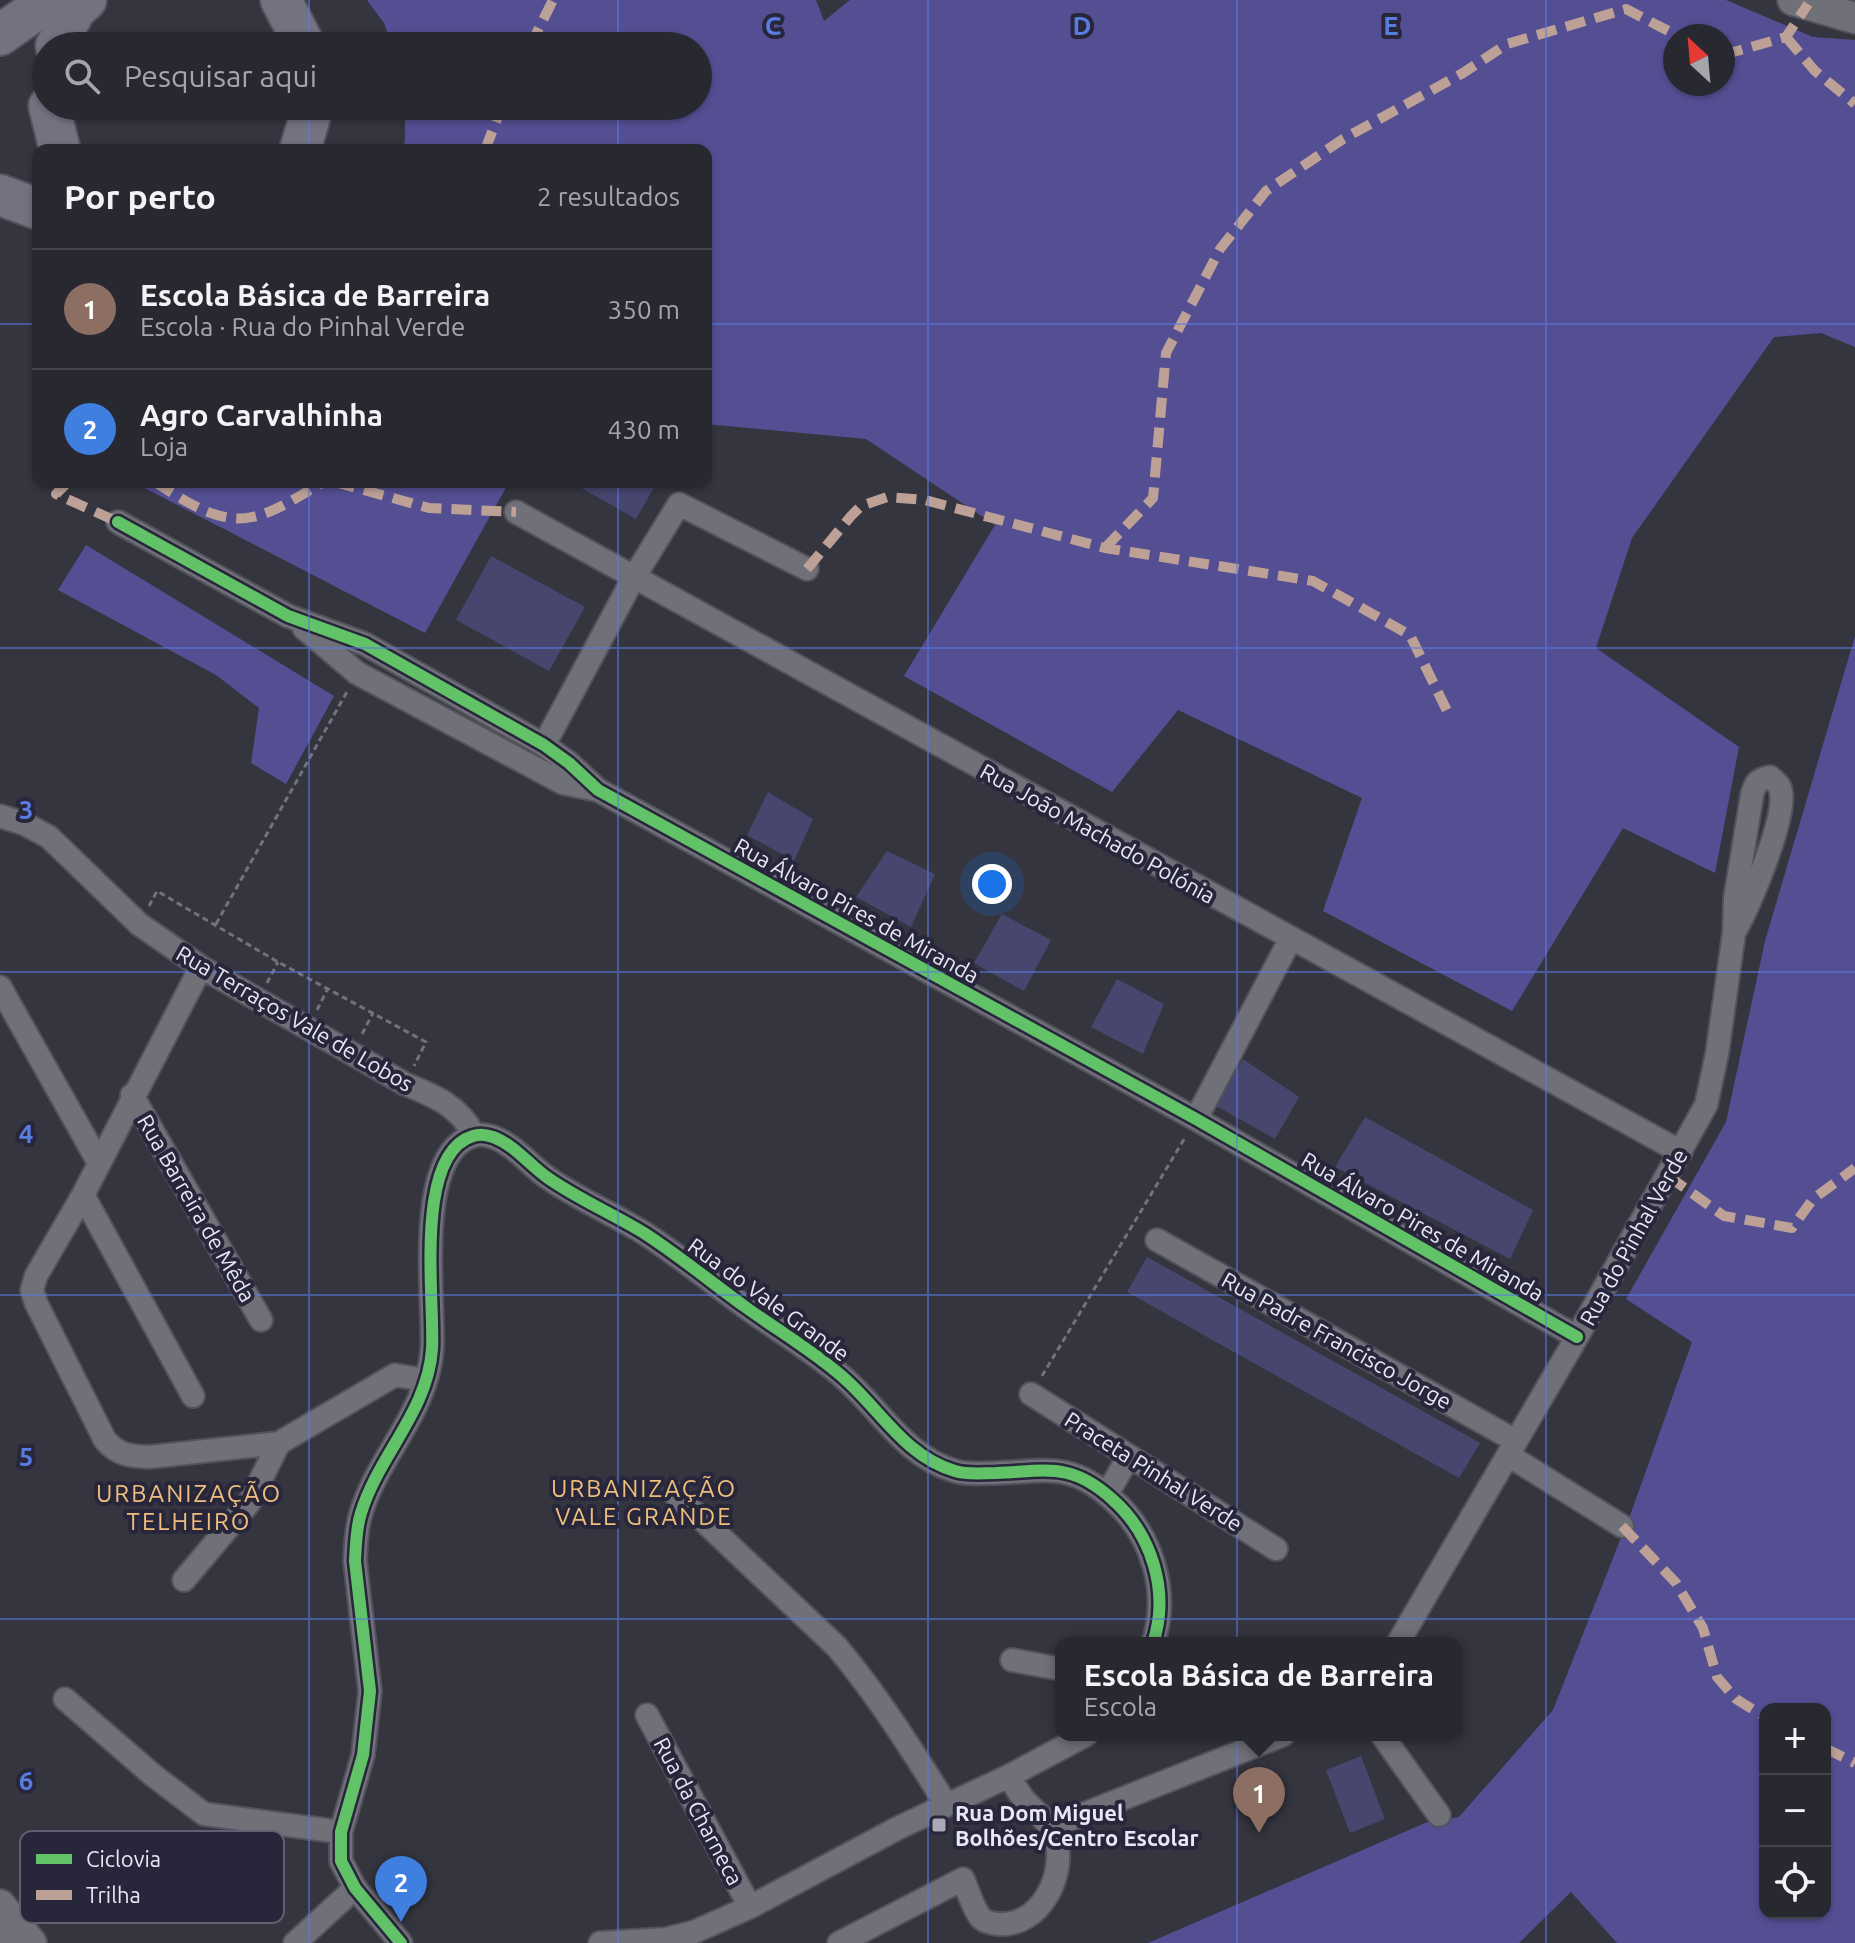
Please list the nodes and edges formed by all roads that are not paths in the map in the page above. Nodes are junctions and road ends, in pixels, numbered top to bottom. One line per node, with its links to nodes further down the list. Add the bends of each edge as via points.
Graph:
1 (7, 0): 7 (highway)
2 (50, 0): 12 (highway)
3 (86, 0): 9 (highway)
4 (281, 0): 10 (highway)
5 (307, 0): 11 (highway)
6 (1793, 0): 8 (main road)
7 (0, 5)
8 (1855, 18)
9 (63, 32)
10 (298, 32)
11 (322, 32)
12 (0, 35)
13 (52, 120): 16 (highway)
14 (309, 120): 17 (highway)
15 (332, 120): 18 (highway)
16 (58, 144)
17 (302, 144)
18 (326, 144)
19 (0, 195): 20 (highway)
20 (32, 207)
21 (516, 512): 24 (street, Rua João Machado Polónia)
22 (118, 522): 25 (street, Rua Álvaro Pires de Miranda)
23 (807, 569): 24 (street, via 679,504)
24 (633, 579): 26 (street); 30 (street, Rua João Machado Polónia)
25 (288, 616): 26 (street, Rua Álvaro Pires de Miranda, via 365,644); 27 (street, Rua Álvaro Pires de Miranda, via 357,673 563,783)
26 (544, 745): 27 (street, Rua Álvaro Pires de Miranda)
27 (598, 790): 34 (street, Rua Álvaro Pires de Miranda)
28 (0, 816): 31 (street, Rua Terraços Vale de Lobos, via 49,837 139,924)
29 (1734, 933): 29 (street, via 1765,862 1780,804 1778,784 1770,777 1754,785); 36 (street, Rua do Pinhal Verde, via 1713,1083)
30 (1291, 938): 34 (street); 36 (street, Rua João Machado Polónia)
31 (201, 967): 33 (street); 35 (street, Rua Terraços Vale de Lobos, via 440,1099 467,1121)
32 (0, 987): 37 (street)
33 (132, 1095): 37 (street); 40 (street, Rua Barreira de Mêda)
34 (1196, 1119): 41 (street, Rua Álvaro Pires de Miranda)
35 (474, 1135): 42 (street, via 453,1150 436,1189 431,1220 432,1355); 49 (street, Rua do Vale Grande, via 512,1147 547,1177 645,1234 836,1372 930,1461 966,1473 1055,1470 1090,1480)
36 (1681, 1152): 41 (street, Rua do Pinhal Verde)
37 (98, 1161): 38 (street)
38 (83, 1195): 44 (street); 45 (street, via 32,1290 105,1440 116,1451 149,1457)
39 (1157, 1240): 46 (street, Rua Padre Francisco Jorge)
40 (261, 1320)
41 (1577, 1337): 46 (street, Rua do Pinhal Verde)
42 (426, 1380): 45 (street, via 395,1375); 66 (street, via 360,1515 355,1561 370,1691 363,1755)
43 (1031, 1394): 47 (street, Praceta Pinhal Verde)
44 (193, 1396)
45 (279, 1443): 52 (street, via 249,1503)
46 (1512, 1448): 50 (street, Rua Padre Francisco Jorge); 54 (street, Rua do Pinhal Verde)
47 (1129, 1456): 49 (street); 51 (street, Praceta Pinhal Verde)
48 (675, 1494): 63 (street, via 837,1647)
49 (1107, 1494): 53 (street, Rua do Vale Grande, via 1139,1532 1154,1565 1160,1602)
50 (1622, 1526)
51 (1276, 1549)
52 (184, 1580)
53 (1155, 1637)
54 (1402, 1637)
55 (1012, 1660): 56 (street)
56 (1055, 1668)
57 (65, 1699): 66 (street, via 204,1814)
58 (647, 1715): 69 (street, Rua da Charneca)
59 (1075, 1741): 62 (street)
60 (1268, 1741): 65 (street)
61 (1386, 1741): 64 (street)
62 (1009, 1776): 63 (street); 65 (street)
63 (946, 1804): 69 (street)
64 (1439, 1815)
65 (1051, 1827): 76 (street, via 1057,1869 1051,1889 1025,1917 1007,1924 981,1918 963,1879)
66 (341, 1832): 67 (street, via 341,1861)
67 (355, 1888): 73 (street); 74 (street)
68 (0, 1905): 72 (main road)
69 (750, 1907): 75 (street, via 666,1939)
70 (0, 1933): 71 (street)
71 (9, 1943)
72 (31, 1943)
73 (295, 1943)
74 (401, 1943)
75 (600, 1943)
76 (839, 1943)

